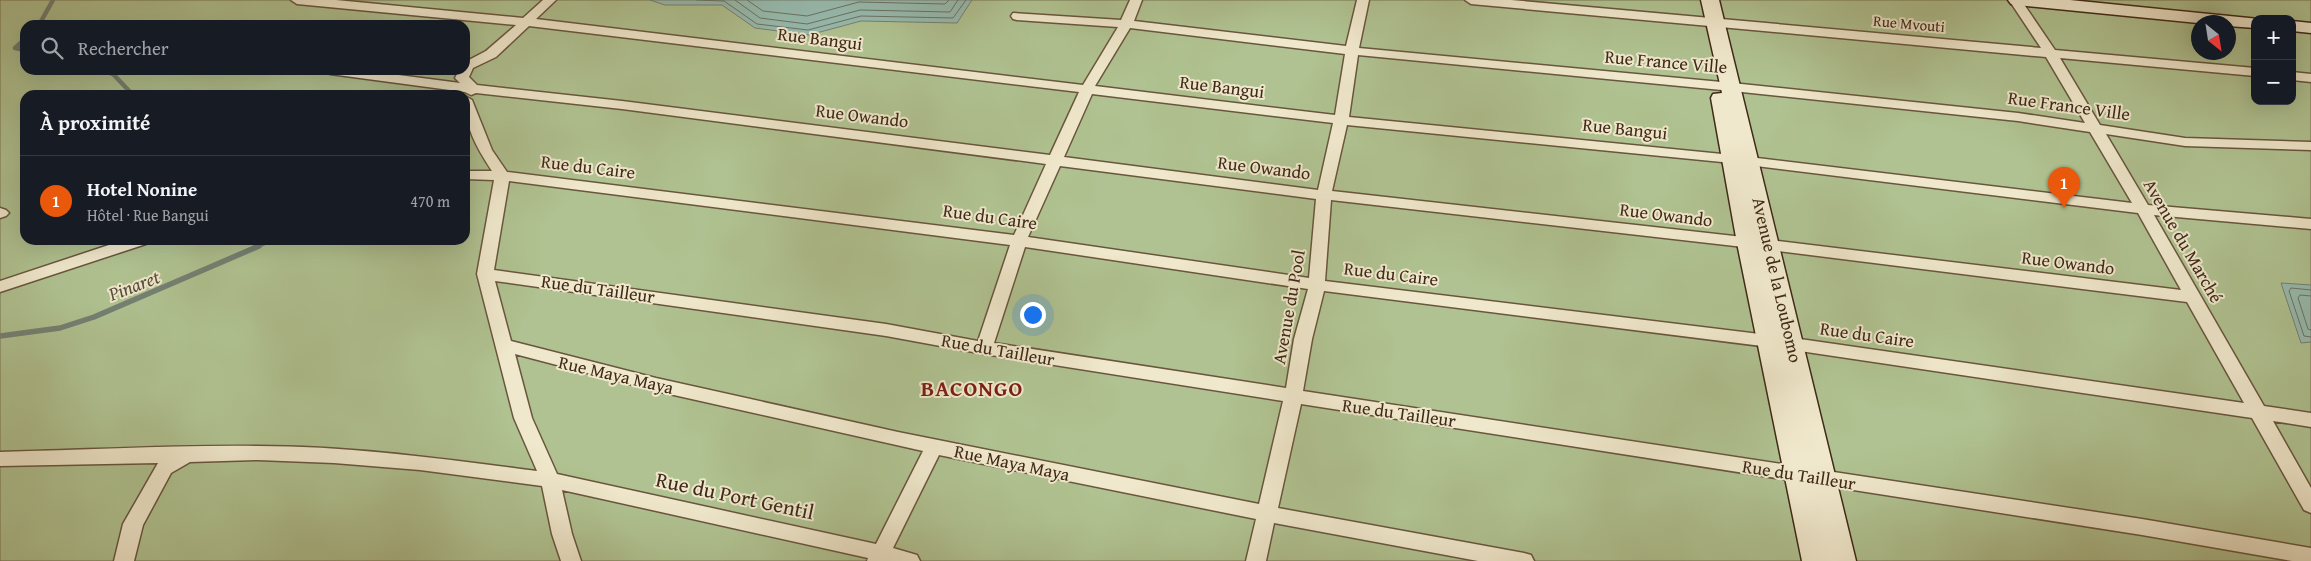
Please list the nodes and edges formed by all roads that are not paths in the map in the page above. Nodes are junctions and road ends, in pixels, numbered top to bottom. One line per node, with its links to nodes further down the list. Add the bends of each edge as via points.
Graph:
1 (297, 0): 10 (street, Rue Bangui)
2 (550, 0): 10 (street)
3 (1136, 0): 12 (street)
4 (1363, 0): 15 (street, Avenue du Pool)
5 (1471, 0): 8 (street, Rue Mvouti)
6 (1710, 0): 8 (street, Avenue de la Loubomo)
7 (2016, 0): 11 (street); 16 (street, Avenue du Marché)
8 (1704, 15): 16 (street, Rue Mvouti); 23 (street, Avenue de la Loubomo)
9 (1017, 16): 12 (street, Rue France Ville)
10 (528, 22): 17 (street, via 491,54); 26 (street, Rue Bangui)
11 (2251, 23)
12 (1126, 24): 15 (street, Rue France Ville); 26 (street)
13 (2296, 26): 14 (street)
14 (2311, 28)
15 (1352, 51): 23 (street, Rue France Ville); 29 (street, Avenue du Pool)
16 (2049, 52): 18 (street, Rue Mvouti); 30 (street, Avenue du Marché)
17 (470, 65)
18 (2251, 72)
19 (357, 75): 24 (street, Rue Owando)
20 (464, 75): 25 (street)
21 (2296, 76): 22 (street)
22 (2311, 78)
23 (1725, 86): 30 (street, Rue France Ville); 33 (street, Avenue de la Loubomo)
24 (436, 90)
25 (466, 90)
26 (1087, 90): 29 (street, Rue Bangui); 32 (street)
27 (470, 96): 32 (street, Rue Owando, via 622,105)
28 (470, 102): 35 (street, via 485,150)
29 (1341, 120): 33 (street, Rue Bangui); 36 (street, Avenue du Pool)
30 (2095, 128): 31 (street, Rue France Ville, via 2185,142); 37 (street, Avenue du Marché)
31 (2311, 146)
32 (1056, 160): 36 (street, Rue Owando); 39 (street)
33 (1741, 161): 37 (street, Rue Bangui); 40 (street, Avenue de la Loubomo)
34 (470, 175): 35 (street, Rue du Caire)
35 (502, 176): 39 (street, Rue du Caire); 42 (street)
36 (1324, 195): 40 (street, Rue Owando); 43 (street, Avenue du Pool)
37 (2143, 209): 38 (street, Rue Bangui); 45 (street, Avenue du Marché)
38 (2311, 224)
39 (1019, 241): 43 (street, Rue du Caire); 49 (street)
40 (1759, 244): 45 (street, Rue Owando); 46 (street, Avenue de la Loubomo); 47 (street, Avenue de la Loubomo)
41 (125, 245): 44 (street)
42 (485, 274): 48 (street); 49 (street, Rue du Tailleur, via 886,330)
43 (1317, 285): 46 (street, Rue du Caire); 50 (street, Avenue du Pool)
44 (0, 287)
45 (2193, 297): 51 (street, Avenue du Marché)
46 (1769, 341): 47 (street, Rue du Caire); 56 (street, Avenue de la Loubomo)
47 (1793, 344): 51 (street, Rue du Caire); 57 (street, Avenue de la Loubomo)
48 (503, 345): 53 (street, Rue Maya Maya, via 609,374); 58 (street, via 523,418)
49 (984, 348): 50 (street, Rue du Tailleur)
50 (1293, 397): 56 (street, Rue du Tailleur); 60 (street, Avenue du Pool)
51 (2259, 413): 52 (street, Rue du Caire); 59 (street, Avenue du Marché)
52 (2311, 420)
53 (934, 447): 60 (street, Rue Maya Maya); 62 (street)
54 (188, 455): 55 (street, Rue du Port Gentil); 58 (street, Rue du Port Gentil, via 334,456 420,463); 63 (street, via 164,468 132,524)
55 (0, 459)
56 (1798, 475): 57 (street, Rue du Tailleur); 68 (street, Avenue de la Loubomo)
57 (1823, 478): 61 (street, Rue du Tailleur); 69 (street, Avenue de la Loubomo)
58 (550, 480): 62 (street, Rue du Port Gentil); 64 (street)
59 (2311, 505)
60 (1266, 515): 66 (street, Avenue du Pool); 67 (street, Rue Maya Maya)
61 (2311, 556)
62 (879, 557): 65 (street, Rue du Port Gentil)
63 (124, 561)
64 (571, 561)
65 (910, 561)
66 (1256, 561)
67 (1524, 561)
68 (1816, 561)
69 (1842, 561)

